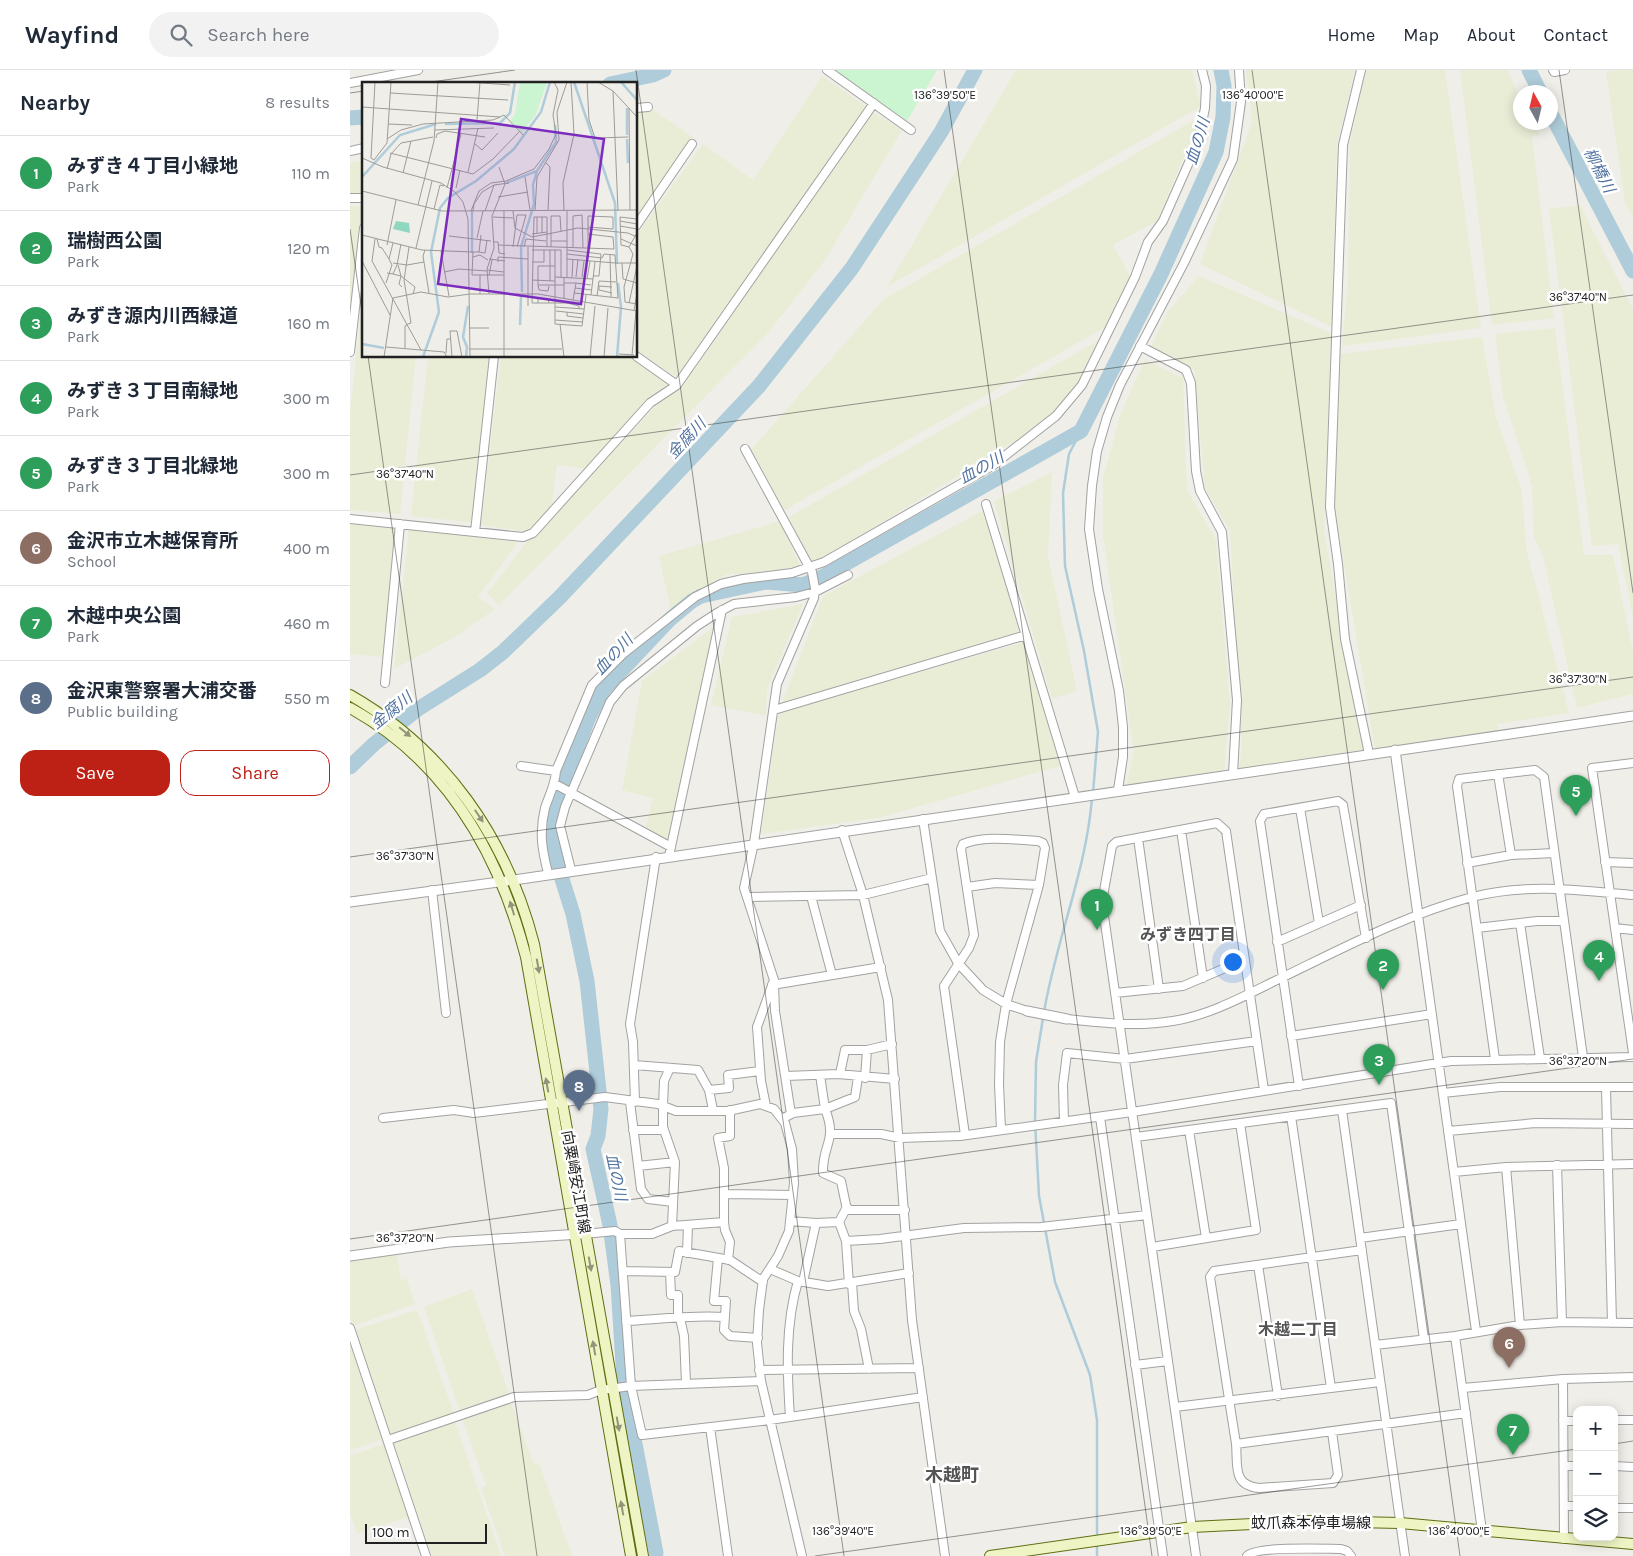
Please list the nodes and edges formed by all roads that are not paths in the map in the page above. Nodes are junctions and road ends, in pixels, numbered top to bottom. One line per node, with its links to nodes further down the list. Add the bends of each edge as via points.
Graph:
1 (418, 70): 8 (street)
2 (827, 70): 9 (street)
3 (1202, 70): 26 (street, via 1206,86 1205,108 1198,142 1082,385 1056,416 992,466)
4 (1239, 70): 16 (street, via 1242,102 1233,159)
5 (1361, 70): 37 (street, via 1343,145 1330,507 1345,639)
6 (1553, 70): 7 (street)
7 (1566, 70)
8 (350, 83)
9 (874, 104): 12 (street); 20 (street)
10 (648, 107): 11 (street)
11 (638, 108)
12 (911, 130)
13 (692, 144): 14 (street)
14 (638, 223)
15 (362, 246): 17 (street)
16 (1140, 346): 41 (street, via 1186,370 1191,383 1200,491 1222,532 1237,700); 45 (street, via 1120,385 1097,451 1089,529 1119,691 1123,757)
17 (350, 352)
18 (638, 357): 20 (street)
19 (494, 358): 25 (street)
20 (677, 385): 25 (street, via 650,403 533,534 523,537)
21 (744, 450): 26 (street)
22 (986, 504): 30 (street)
23 (350, 519): 24 (street)
24 (400, 524): 25 (street); 31 (street)
25 (475, 532)
26 (811, 569): 28 (street); 40 (street, via 721,584 695,597 624,653 592,685)
27 (848, 575): 28 (street)
28 (815, 590): 29 (street, via 796,597 734,604); 34 (street, via 777,684)
29 (722, 610): 46 (street, via 697,626 623,686 610,702); 54 (street)
30 (1026, 635): 34 (street); 47 (street)
31 (385, 683)
32 (350, 695): 43 (main road, 向粟崎安江町線, one-way to 43, via 388,718 415,740)
33 (350, 708): 43 (main road, 向粟崎安江町線, via 394,736)
34 (774, 710): 53 (street)
35 (1633, 716): 36 (street)
36 (1394, 750): 37 (street); 78 (street)
37 (1369, 754): 41 (street)
38 (1633, 763): 58 (street, via 1592,768)
39 (521, 766): 40 (street)
40 (556, 771): 44 (street)
41 (1233, 774): 45 (street)
42 (1498, 774): 55 (street, via 1535,770 1544,777); 56 (street); 59 (street, via 1459,779 1457,786)
43 (447, 781): 64 (main road, 向粟崎安江町線, one-way to 64, via 484,822); 65 (main road, 向粟崎安江町線)
44 (556, 784): 46 (street); 62 (street, via 540,830)
45 (1118, 790): 47 (street)
46 (572, 791): 54 (street); 61 (street, via 560,826)
47 (1079, 796): 49 (street)
48 (1300, 808): 77 (street, via 1338,801 1343,804); 80 (street); 86 (street, via 1264,814 1260,821)
49 (923, 819): 50 (street); 63 (street)
50 (842, 830): 53 (street); 71 (street)
51 (1181, 830): 52 (street); 87 (street, via 1217,823 1226,831); 91 (street)
52 (1138, 838): 94 (street); 95 (street, via 1116,842 1112,846 1102,902)
53 (754, 843): 54 (street); 74 (street, via 744,888)
54 (670, 851): 57 (street)
55 (1554, 854): 56 (street); 68 (street)
56 (1511, 855): 59 (street)
57 (656, 857): 61 (street); 114 (street, via 630,1024)
58 (1606, 862): 60 (street); 70 (street)
59 (1467, 863): 75 (street)
60 (1633, 864)
61 (570, 870): 62 (street)
62 (548, 873): 64 (street)
63 (932, 878): 71 (street); 88 (street, via 940,931)
64 (514, 880): 65 (street); 129 (main road, 向粟崎安江町線, one-way to 129, via 534,944)
65 (502, 881): 69 (street); 130 (main road, 向粟崎安江町線, one-way to 65, via 526,957)
66 (1039, 885): 67 (street, via 995,883); 67 (street, via 1043,843 1002,839 963,844); 97 (street)
67 (967, 887): 88 (street, via 974,935)
68 (1559, 888): 70 (street); 75 (street, via 1515,889); 79 (street)
69 (432, 890): 76 (street); 99 (street)
70 (1610, 893): 72 (street); 83 (street)
71 (863, 895): 73 (street); 89 (street)
72 (1633, 895)
73 (811, 896): 74 (street); 90 (street)
74 (748, 897): 93 (street, via 771,964)
75 (1472, 897): 78 (street); 82 (street)
76 (350, 902)
77 (1361, 905): 80 (street); 85 (street)
78 (1418, 915): 85 (street); 100 (street)
79 (1564, 921): 81 (street); 108 (street)
80 (1319, 923): 86 (street)
81 (1520, 923): 82 (street); 111 (street)
82 (1477, 928): 112 (street)
83 (1615, 928): 84 (street); 107 (street)
84 (1633, 930)
85 (1366, 938): 92 (street)
86 (1276, 942): 92 (street)
87 (1244, 960): 91 (street); 96 (street)
88 (958, 963): 97 (street, via 983,990); 153 (street, via 944,986)
89 (881, 967): 90 (street); 105 (street)
90 (832, 975): 93 (street)
91 (1203, 978): 94 (street, via 1183,986)
92 (1281, 978): 96 (street); 103 (street)
93 (773, 985): 116 (street, via 757,1027); 118 (street, via 774,1011)
94 (1158, 989): 95 (street)
95 (1115, 993): 102 (street)
96 (1249, 994): 102 (street, via 1212,1010 1173,1021); 104 (street)
97 (1006, 1004): 98 (street); 149 (street, via 1000,1042)
98 (1028, 1011): 101 (street)
99 (446, 1013)
100 (1432, 1014): 103 (street); 113 (street)
101 (1067, 1019): 102 (street)
102 (1120, 1025): 110 (street)
103 (1291, 1036): 122 (street)
104 (1257, 1041): 110 (street); 126 (street)
105 (892, 1044): 106 (street); 121 (street)
106 (867, 1050): 117 (street, via 845,1050); 120 (street)
107 (1633, 1053)
108 (1583, 1057): 109 (street); 111 (street)
109 (1633, 1057)
110 (1125, 1058): 137 (street); 143 (street, via 1067,1054 1063,1085)
111 (1540, 1058): 112 (street)
112 (1495, 1059): 113 (street)
113 (1438, 1063): 122 (street); 127 (street)
114 (634, 1065): 115 (street); 128 (street)
115 (670, 1068): 125 (street, via 698,1070); 131 (street, via 664,1081)
116 (760, 1071): 125 (street, via 728,1075 729,1088); 132 (street)
117 (840, 1074): 119 (street); 120 (street)
118 (786, 1076): 119 (street); 138 (street)
119 (820, 1076): 133 (street)
120 (862, 1078): 121 (street); 133 (street, via 855,1097)
121 (895, 1079): 155 (street)
122 (1299, 1086): 126 (street)
123 (1633, 1087): 124 (street)
124 (1606, 1088): 127 (street, via 1500,1087); 145 (street)
125 (709, 1090): 134 (street)
126 (1264, 1090): 137 (street)
127 (1443, 1093): 151 (street)
128 (632, 1102): 129 (street, via 599,1098); 131 (street); 147 (street)
129 (562, 1103): 130 (street); 179 (main road, 向粟崎安江町線)
130 (550, 1104): 141 (street, via 474,1114 454,1110); 179 (main road, 向粟崎安江町線)
131 (663, 1106): 134 (street, via 676,1111); 148 (street)
132 (766, 1106): 135 (street, via 760,1104); 142 (street, via 774,1109)
133 (825, 1109): 138 (street); 152 (street)
134 (712, 1110): 135 (street)
135 (730, 1110): 163 (street, via 730,1136 718,1138 724,1168)
136 (1342, 1110): 140 (street); 177 (street, via 1391,1103); 182 (street)
137 (1132, 1112): 139 (street); 154 (street)
138 (791, 1114): 142 (street)
139 (1100, 1116): 143 (street); 169 (street)
140 (1291, 1116): 144 (street); 189 (street)
141 (384, 1118)
142 (782, 1119): 164 (street, via 792,1149)
143 (1064, 1122): 149 (street)
144 (1240, 1123): 150 (street); 181 (street, via 1256,1230)
145 (1606, 1124): 146 (street); 151 (street, via 1536,1123); 157 (street)
146 (1633, 1124)
147 (633, 1130): 148 (street); 159 (street)
148 (664, 1130): 156 (street)
149 (1001, 1130): 153 (street)
150 (1189, 1130): 154 (street); 181 (street)
151 (1448, 1131): 162 (street)
152 (832, 1134): 155 (street, via 881,1134); 166 (street, via 823,1160 823,1173 841,1181)
153 (965, 1135): 155 (street)
154 (1136, 1137): 168 (street)
155 (900, 1138): 167 (street)
156 (675, 1162): 159 (street); 165 (street)
157 (1607, 1164): 158 (street); 160 (street); 203 (street)
158 (1633, 1164)
159 (638, 1166): 165 (street, via 641,1189 648,1199)
160 (1557, 1166): 161 (street); 202 (street)
161 (1506, 1167): 162 (street); 205 (street)
162 (1454, 1172): 174 (street)
163 (724, 1194): 164 (street); 171 (street)
164 (792, 1195): 170 (street)
165 (673, 1202): 176 (street)
166 (847, 1207): 167 (street, via 847,1210); 172 (street)
167 (905, 1210): 180 (street)
168 (1147, 1214): 169 (street); 184 (street)
169 (1113, 1220): 180 (street, via 1062,1226 964,1228); 213 (street)
170 (790, 1221): 173 (street); 192 (street, via 790,1231)
171 (724, 1222): 175 (street); 190 (street, via 730,1242)
172 (839, 1222): 173 (street); 183 (street)
173 (816, 1223): 197 (street)
174 (1461, 1224): 177 (street); 207 (street)
175 (688, 1225): 176 (street); 186 (street)
176 (672, 1226): 178 (street, via 652,1234)
177 (1409, 1230): 182 (street); 210 (street)
178 (614, 1232): 179 (street); 193 (street)
179 (579, 1234): 187 (street, via 449,1242); 226 (main road, 向粟崎安江町線)
180 (907, 1234): 183 (street); 195 (street)
181 (1206, 1238): 184 (street)
182 (1360, 1238): 185 (street)
183 (846, 1241): 198 (street)
184 (1152, 1247): 212 (street)
185 (1362, 1250): 189 (street); 211 (street)
186 (687, 1253): 188 (street); 194 (street, via 679,1251 675,1272)
187 (350, 1256)
188 (718, 1258): 190 (street); 199 (street, via 714,1300 726,1301)
189 (1312, 1258): 191 (street); 224 (street)
190 (728, 1260): 196 (street)
191 (1258, 1265): 227 (street); 229 (street, via 1214,1271 1210,1277)
192 (770, 1269): 196 (street); 197 (street)
193 (623, 1272): 194 (street); 201 (street)
194 (670, 1272): 200 (street, via 671,1296 678,1295)
195 (909, 1273): 198 (street); 214 (street)
196 (763, 1282): 209 (street)
197 (801, 1282): 198 (street, via 828,1286); 217 (street, via 793,1298)
198 (850, 1283): 215 (street)
199 (725, 1316): 200 (street, via 690,1315); 209 (street, via 724,1330 730,1336)
200 (679, 1318): 201 (street); 222 (street, via 684,1336)
201 (626, 1321): 223 (street)
202 (1562, 1322): 203 (street); 205 (street)
203 (1612, 1322): 204 (street)
204 (1633, 1323)
205 (1520, 1325): 207 (street)
206 (350, 1328): 241 (street)
207 (1476, 1331): 208 (street)
208 (1455, 1336): 210 (street); 225 (street)
209 (758, 1338): 216 (street)
210 (1424, 1339): 211 (street)
211 (1375, 1345): 221 (street)
212 (1168, 1361): 213 (street); 230 (street)
213 (1135, 1365): 253 (street)
214 (919, 1368): 215 (street); 228 (street)
215 (869, 1369): 217 (street)
216 (759, 1370): 217 (street); 220 (street)
217 (787, 1370): 232 (street)
218 (1633, 1377): 219 (street)
219 (1563, 1379): 225 (street); 236 (street)
220 (761, 1381): 222 (street); 233 (street)
221 (1380, 1382): 224 (street); 238 (street)
222 (686, 1383): 223 (street)
223 (631, 1387): 226 (street); 239 (street, via 642,1435)
224 (1331, 1388): 227 (street)
225 (1463, 1388): 231 (street)
226 (609, 1389): 241 (street, via 588,1395 514,1397); 258 (main road, 向粟崎安江町線, one-way to 226); 259 (main road, 向粟崎安江町線, one-way to 259)
227 (1278, 1396): 229 (street)
228 (923, 1397): 232 (street); 262 (street)
229 (1229, 1402): 230 (street); 242 (street)
230 (1175, 1407): 252 (street)
231 (1466, 1413): 238 (street); 254 (street)
232 (790, 1417): 233 (street)
233 (770, 1420): 239 (street); 261 (street)
234 (1618, 1420): 235 (street)
235 (1633, 1420)
236 (1563, 1421): 237 (street); 243 (street)
237 (1573, 1421)
238 (1386, 1422): 240 (street); 251 (street)
239 (710, 1427): 260 (street)
240 (1332, 1432): 242 (street); 242 (street, via 1338,1475 1333,1483 1247,1487 1239,1478)
241 (388, 1440): 257 (street)
242 (1236, 1444)
243 (1564, 1466): 244 (street); 247 (street)
244 (1573, 1466)
245 (1618, 1466): 246 (street)
246 (1633, 1467)
247 (1564, 1506): 248 (street); 255 (street)
248 (1573, 1506)
249 (1618, 1508): 250 (street)
250 (1633, 1508)
251 (1400, 1523): 252 (main road, 蚊爪森本停車場線, via 1309,1521); 254 (main road, 蚊爪森本停車場線); 268 (street)
252 (1192, 1527): 253 (main road, 蚊爪森本停車場線); 265 (street)
253 (1159, 1531): 263 (main road, 蚊爪森本停車場線); 264 (street)
254 (1482, 1532): 255 (main road, 蚊爪森本停車場線)
255 (1564, 1539): 256 (main road, 蚊爪森本停車場線)
256 (1633, 1544)
257 (426, 1556)
258 (630, 1556)
259 (643, 1556)
260 (728, 1556)
261 (802, 1556)
262 (945, 1556)
263 (990, 1556)
264 (1163, 1556)
265 (1196, 1556)
266 (1247, 1556): 267 (street, via 1252,1552 1278,1550 1341,1549)
267 (1350, 1556)
268 (1404, 1556)

